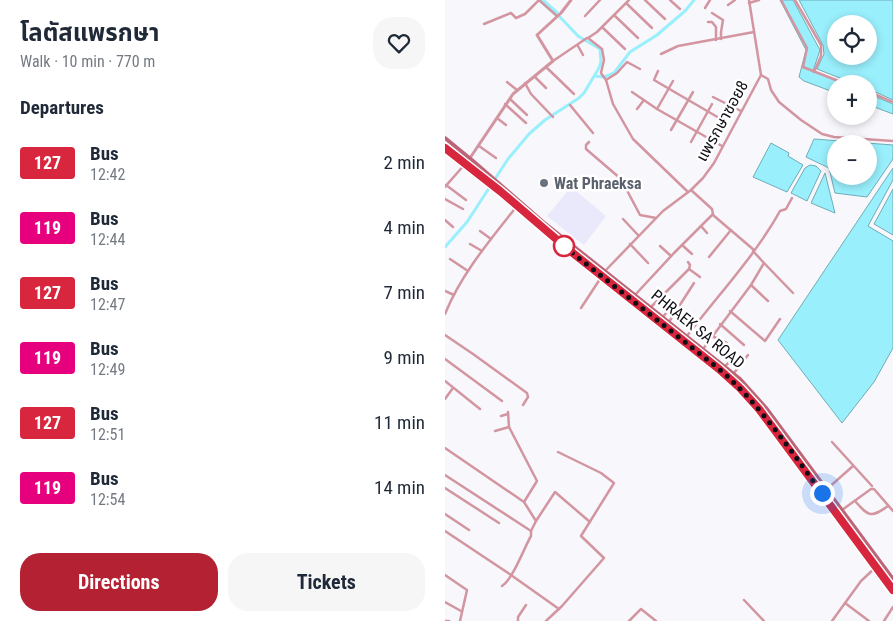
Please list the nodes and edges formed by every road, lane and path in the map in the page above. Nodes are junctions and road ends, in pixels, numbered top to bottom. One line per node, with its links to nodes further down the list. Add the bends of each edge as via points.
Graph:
1 (539, 0): 19 (street); 23 (street, via 516,18 511,13)
2 (571, 0): 19 (street)
3 (600, 0): 20 (street)
4 (629, 0): 13 (street)
5 (645, 0): 21 (street)
6 (670, 0): 16 (street)
7 (710, 0): 15 (street)
8 (735, 0): 14 (street)
9 (759, 0): 12 (street)
10 (781, 0): 39 (street, via 807,48 803,68)
11 (795, 0): 39 (street, via 821,45 821,56)
12 (749, 1): 26 (street, แพรกษาซอย8)
13 (626, 3): 18 (street); 25 (street)
14 (728, 6)
15 (705, 8)
16 (680, 9)
17 (712, 13): 29 (street, via 723,20)
18 (614, 15): 24 (street); 28 (street)
19 (557, 16): 35 (street, via 537,35)
20 (585, 16)
21 (665, 19)
22 (708, 22): 30 (street, via 716,27)
23 (484, 24)
24 (602, 27): 27 (street); 32 (street)
25 (652, 28)
26 (753, 32): 29 (street); 40 (street, แพรกษาซอย8)
27 (587, 38): 31 (street); 43 (street, via 603,52 602,75)
28 (638, 38)
29 (721, 39): 30 (street)
30 (716, 40): 33 (street, via 678,46)
31 (579, 45): 34 (street); 35 (street)
32 (625, 49)
33 (661, 54)
34 (583, 55)
35 (553, 61): 36 (street)
36 (546, 67): 41 (street); 52 (street)
37 (640, 69): 43 (street, via 627,62 617,73)
38 (659, 72): 48 (street, via 654,80)
39 (814, 72): 42 (street)
40 (761, 75): 65 (street, แพรกษาซอย8); 77 (street, via 768,79 779,102 822,134)
41 (534, 76): 46 (street); 47 (street)
42 (827, 77)
43 (605, 79): 89 (street, via 613,104 633,139)
44 (673, 81): 48 (street)
45 (507, 82): 49 (street)
46 (525, 83): 49 (street); 67 (street)
47 (546, 88)
48 (669, 89): 57 (street); 63 (street)
49 (517, 90): 55 (street)
50 (632, 92): 56 (street)
51 (693, 92): 57 (street)
52 (575, 94)
53 (877, 95): 58 (street)
54 (713, 97): 65 (street)
55 (509, 99): 59 (street); 66 (street)
56 (644, 100): 62 (street); 63 (street)
57 (689, 100): 64 (street); 69 (street)
58 (893, 102)
59 (505, 104): 68 (street); 71 (street)
60 (712, 104): 64 (street)
61 (570, 105): 75 (street)
62 (637, 109)
63 (657, 109): 69 (street)
64 (709, 111): 70 (street); 74 (street)
65 (741, 112): 81 (street, แพรกษาซอย8)
66 (527, 115)
67 (553, 117)
68 (496, 118): 72 (street); 80 (street)
69 (677, 120): 73 (street); 74 (street)
70 (726, 122)
71 (526, 123)
72 (506, 125)
73 (671, 130)
74 (698, 132): 79 (street); 81 (street)
75 (593, 133)
76 (445, 138): 83 (main road, PHRAEK SA ROAD)
77 (893, 141)
78 (589, 142): 96 (street, via 586,149 621,179 640,215)
79 (691, 142)
80 (479, 146): 83 (street); 84 (street)
81 (722, 146): 89 (street, แพรกษาซอย8, via 703,178)
82 (445, 148): 85 (main road, PHRAEK SA ROAD)
83 (470, 158): 86 (main road, PHRAEK SA ROAD)
84 (496, 158)
85 (465, 164): 86 (main road, PHRAEK SA ROAD); 88 (street)
86 (488, 179): 87 (main road, PHRAEK SA ROAD)
87 (496, 185): 93 (main road, PHRAEK SA ROAD); 121 (main road, PHRAEK SA ROAD)
88 (446, 186): 92 (street)
89 (689, 191): 95 (street, via 712,209); 96 (street, แพรกษาซอย8)
90 (792, 198): 110 (street)
91 (445, 199): 94 (street)
92 (467, 200)
93 (517, 206): 105 (street); 122 (main road, PHRAEK SA ROAD)
94 (463, 209)
95 (713, 215): 99 (street); 101 (street)
96 (656, 218): 104 (street, แพรกษาซอย8)
97 (623, 219): 104 (street)
98 (445, 220): 100 (street)
99 (701, 226): 103 (street); 108 (street)
100 (453, 227)
101 (731, 230): 110 (street); 114 (street)
102 (480, 231): 105 (street)
103 (707, 233)
104 (638, 235): 107 (street, แพรกษาซอย8)
105 (491, 239): 111 (street)
106 (470, 244): 111 (street)
107 (629, 244): 117 (street); 121 (street, แพรกษาซอย8)
108 (681, 245): 112 (street); 113 (street)
109 (660, 246): 113 (street)
110 (754, 250): 118 (street); 141 (street)
111 (482, 251): 120 (street)
112 (692, 254)
113 (671, 256): 129 (street)
114 (709, 257)
115 (450, 259): 120 (street)
116 (688, 262): 119 (street)
117 (648, 263)
118 (764, 263): 125 (street); 127 (street)
119 (689, 269): 123 (street); 132 (street)
120 (468, 271): 128 (street)
121 (605, 271): 129 (main road, PHRAEK SA ROAD)
122 (601, 276): 133 (street); 176 (main road, PHRAEK SA ROAD, via 745,393)
123 (700, 277)
124 (695, 283): 138 (street)
125 (751, 285): 130 (street); 134 (street)
126 (445, 291): 128 (street)
127 (793, 294)
128 (454, 295): 135 (street)
129 (635, 295): 132 (main road, PHRAEK SA ROAD)
130 (768, 300)
131 (674, 302): 136 (street)
132 (651, 307): 136 (main road, PHRAEK SA ROAD)
133 (581, 308)
134 (730, 311): 137 (street, via 765,341); 139 (street)
135 (445, 314)
136 (663, 317): 138 (main road, PHRAEK SA ROAD)
137 (780, 319)
138 (669, 322): 141 (main road, PHRAEK SA ROAD)
139 (720, 324): 142 (street); 144 (street)
140 (445, 335): 155 (street, via 527,393)
141 (687, 336): 145 (main road, PHRAEK SA ROAD)
142 (712, 336): 143 (street); 145 (street)
143 (727, 343)
144 (744, 344)
145 (703, 349): 149 (main road, PHRAEK SA ROAD)
146 (748, 355): 150 (street)
147 (734, 358): 149 (street)
148 (445, 359): 154 (street)
149 (725, 366): 150 (main road, PHRAEK SA ROAD)
150 (734, 373): 167 (main road, PHRAEK SA ROAD, via 766,408)
151 (445, 381): 152 (street)
152 (453, 388): 153 (street); 156 (street)
153 (445, 400)
154 (501, 401)
155 (523, 405)
156 (480, 409)
157 (501, 416): 158 (street, via 508,413)
158 (508, 428): 159 (street); 169 (street, via 537,481)
159 (495, 431)
160 (832, 442): 163 (street)
161 (445, 448): 169 (street)
162 (558, 452): 177 (street, via 614,483)
163 (853, 466): 165 (street); 167 (street)
164 (445, 475): 181 (street)
165 (872, 486)
166 (445, 488): 178 (street)
167 (827, 489): 171 (main road, PHRAEK SA ROAD)
168 (855, 501): 170 (street, via 872,515); 170 (street, via 871,489); 171 (street)
169 (524, 502): 175 (street)
170 (888, 505): 172 (street)
171 (842, 510): 174 (main road, PHRAEK SA ROAD)
172 (893, 511)
173 (445, 514): 179 (street)
174 (847, 516): 176 (main road); 185 (main road, PHRAEK SA ROAD)
175 (536, 520): 177 (street, via 555,492); 181 (street)
176 (842, 520): 182 (main road, PHRAEK SA ROAD)
177 (590, 522): 193 (street, via 581,538 604,558)
178 (499, 523)
179 (469, 530)
180 (445, 531): 183 (street)
181 (531, 531): 183 (street)
182 (876, 567): 187 (main road, PHRAEK SA ROAD); 190 (street)
183 (511, 574): 186 (street); 193 (street)
184 (445, 575): 194 (street, via 467,590)
185 (893, 579)
186 (502, 586)
187 (893, 590)
188 (744, 600): 202 (street)
189 (445, 602): 194 (street)
190 (845, 603): 203 (street); 204 (street)
191 (526, 605): 198 (street)
192 (893, 607): 205 (street)
193 (559, 609): 199 (street)
194 (462, 611): 197 (street)
195 (445, 621): 196 (street)
196 (449, 621)
197 (460, 621)
198 (518, 621)
199 (546, 621)
200 (629, 621): 201 (street, via 641,609)
201 (656, 621)
202 (763, 621)
203 (832, 621)
204 (869, 621)
205 (884, 621)

